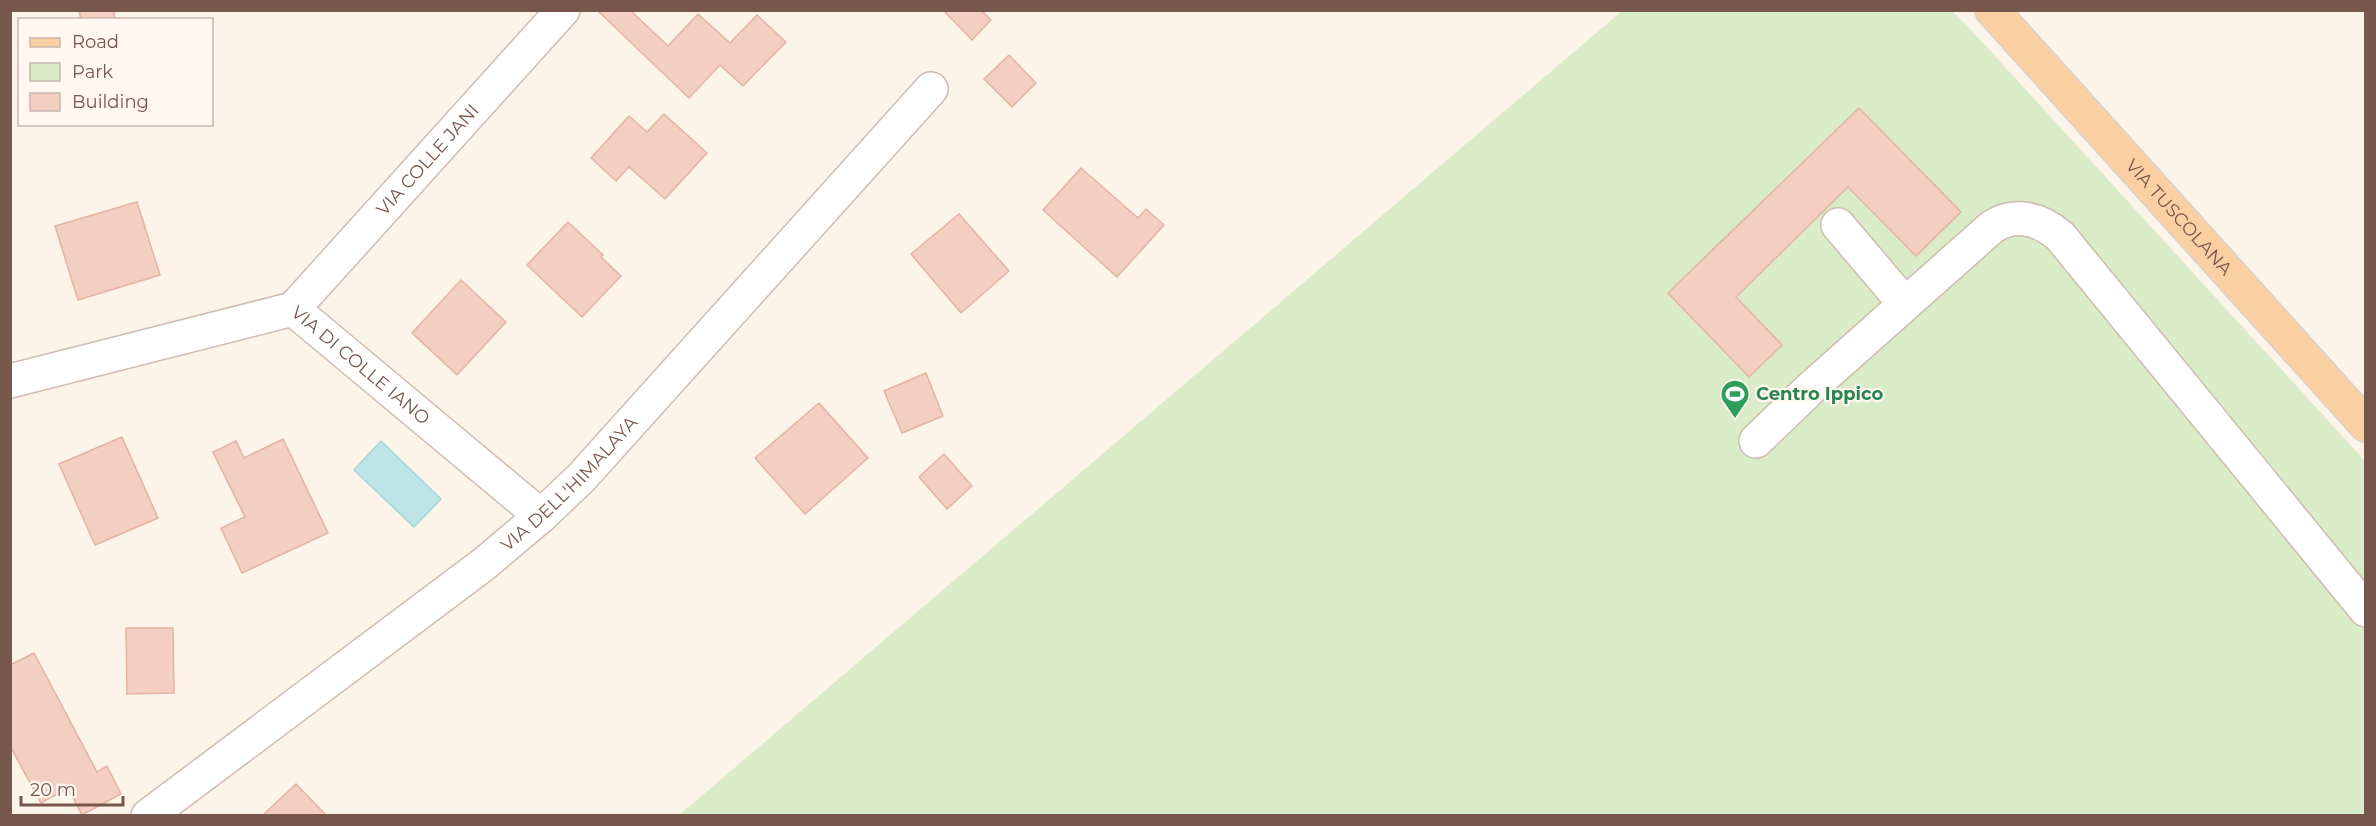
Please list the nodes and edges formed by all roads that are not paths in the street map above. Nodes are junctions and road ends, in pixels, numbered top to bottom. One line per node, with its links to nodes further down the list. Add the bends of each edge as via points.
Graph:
1 (563, 10): 6 (street, VIA COLLE JANI)
2 (1992, 10): 8 (main road, VIA TUSCOLANA)
3 (931, 89): 10 (street, VIA DELL'HIMALAYA, via 581,478)
4 (1838, 225): 5 (street)
5 (1905, 304): 9 (street); 11 (street, via 2000,222 2025,219 2051,228)
6 (293, 309): 7 (street, VIA DI COLLE IANO); 10 (street, VIA DI COLLE IANO)
7 (10, 381)
8 (2366, 425)
9 (1756, 441)
10 (541, 516): 12 (street, VIA DELL'HIMALAYA, via 463,580)
11 (2366, 610)
12 (148, 816)

